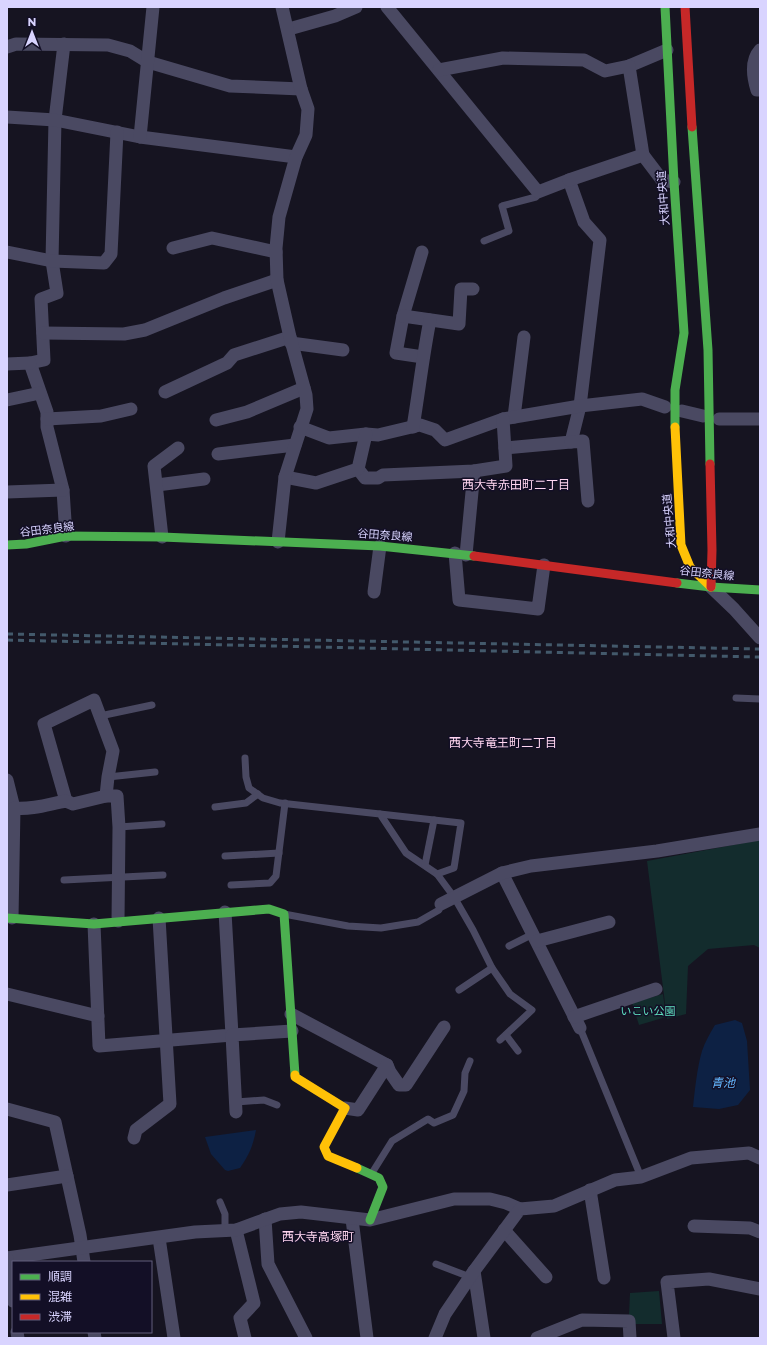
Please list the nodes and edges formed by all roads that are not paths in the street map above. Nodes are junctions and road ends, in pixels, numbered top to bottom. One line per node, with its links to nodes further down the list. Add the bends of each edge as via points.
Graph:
1 (153, 7): 12 (street)
2 (282, 7): 7 (street)
3 (356, 7): 7 (street, via 335,16)
4 (387, 7): 14 (street)
5 (665, 7): 10 (street, 大和中央道)
6 (685, 7): 80 (street, via 708,350)
7 (288, 29): 15 (street)
8 (64, 44): 9 (street, via 16,44); 12 (street, via 108,44); 18 (street)
9 (7, 47)
10 (667, 50): 13 (street); 24 (street, 大和中央道)
11 (760, 50): 16 (street, via 755,56 754,79 757,90)
12 (148, 62): 15 (street, via 230,86); 20 (street)
13 (630, 66): 14 (street, via 605,71 584,60 503,58); 21 (street)
14 (439, 70): 25 (street)
15 (302, 89): 22 (street, via 308,108 306,135)
16 (760, 90)
17 (7, 117): 18 (street)
18 (54, 120): 19 (street); 31 (street)
19 (118, 132): 20 (street); 31 (street, via 111,254 104,263)
20 (140, 137): 22 (street)
21 (643, 155): 23 (street); 24 (street, via 662,180)
22 (296, 157): 29 (street, via 279,216)
23 (569, 180): 25 (street); 47 (street, via 584,222 600,240)
24 (674, 182): 80 (street, 大和中央道, via 684,333 675,390 681,545 690,567)
25 (538, 192): 26 (lane, via 536,196 502,206 509,232)
26 (484, 241)
27 (173, 248): 29 (street, via 212,238)
28 (7, 252): 31 (street)
29 (276, 252): 32 (street)
30 (422, 252): 34 (street)
31 (52, 261): 36 (street, via 57,292 41,299)
32 (277, 280): 36 (street, via 145,330 124,334); 38 (street)
33 (473, 289): 35 (street, via 462,289 459,324)
34 (403, 316): 35 (street); 40 (street, via 396,353)
35 (430, 320): 40 (street)
36 (42, 333): 41 (street, via 44,360)
37 (524, 337): 52 (street)
38 (290, 340): 39 (street); 43 (street); 44 (street, via 234,355 227,363)
39 (343, 350)
40 (423, 356): 57 (street)
41 (30, 363): 42 (street); 45 (street)
42 (7, 364)
43 (304, 388): 56 (street, via 247,412); 58 (street, via 307,409)
44 (165, 392)
45 (40, 393): 46 (street); 53 (street)
46 (7, 400)
47 (580, 406): 48 (street, via 642,399); 52 (street); 60 (street)
48 (665, 407)
49 (131, 409): 53 (street, via 102,416)
50 (682, 411): 51 (street)
51 (703, 416)
52 (508, 418): 57 (street, via 446,440 435,430 420,425); 63 (street)
53 (47, 419): 70 (street)
54 (719, 419): 55 (street)
55 (760, 419)
56 (216, 420)
57 (413, 426): 59 (street, via 378,435)
58 (300, 428): 59 (street, via 329,438); 61 (street)
59 (366, 434): 65 (street)
60 (571, 442): 63 (street); 72 (street, via 583,441)
61 (295, 445): 64 (street); 67 (street)
62 (178, 448): 69 (street, via 154,466)
63 (505, 448): 66 (street, via 506,466)
64 (218, 454)
65 (358, 469): 66 (street, via 365,478); 67 (street, via 316,483)
66 (474, 471): 78 (street)
67 (285, 477): 75 (street)
68 (204, 480): 69 (street)
69 (156, 485): 74 (street)
70 (63, 490): 71 (street); 73 (street)
71 (7, 492)
72 (588, 501)
73 (66, 536): 74 (street, 谷田奈良線); 76 (street, 谷田奈良線)
74 (162, 537): 75 (street, 谷田奈良線)
75 (278, 542): 77 (street, 谷田奈良線)
76 (7, 545)
77 (380, 546): 78 (street, 谷田奈良線); 82 (street)
78 (461, 554): 79 (street, 谷田奈良線); 79 (street, via 459,600 538,609)
79 (544, 565): 80 (street, 谷田奈良線)
80 (711, 587): 81 (street, 谷田奈良線); 83 (street)
81 (760, 590)
82 (374, 592)
83 (760, 638)
84 (736, 698): 85 (lane)
85 (760, 699)
86 (152, 705): 87 (lane)
87 (100, 716): 90 (street, via 113,751); 94 (street, via 94,700 44,724)
88 (245, 758): 92 (lane, via 249,788)
89 (155, 772): 90 (lane)
90 (108, 777): 93 (street)
91 (7, 780): 97 (street)
92 (258, 794): 95 (lane, via 263,798); 96 (lane, via 246,803)
93 (106, 796): 94 (street, via 73,804); 101 (street, via 117,796)
94 (66, 801): 97 (street, via 23,809)
95 (284, 803): 98 (lane); 104 (lane)
96 (215, 807)
97 (14, 808): 103 (street)
98 (380, 814): 99 (lane); 106 (lane, via 406,853)
99 (434, 820): 106 (lane); 108 (lane, via 461,823 454,868)
100 (162, 824): 101 (lane)
101 (119, 827): 110 (street)
102 (760, 834): 107 (street, via 656,851 532,866)
103 (10, 852): 117 (street)
104 (279, 853): 105 (lane); 112 (lane, via 276,876 270,883)
105 (225, 856)
106 (425, 865): 108 (lane)
107 (502, 873): 113 (street); 122 (street)
108 (437, 874): 113 (lane)
109 (163, 875): 110 (lane)
110 (118, 878): 111 (lane); 119 (street)
111 (64, 880)
112 (231, 885)
113 (454, 897): 114 (street); 124 (lane)
114 (441, 904): 116 (lane, via 439,910 418,922 381,928 348,926)
115 (225, 912): 116 (street, via 269,909); 118 (street); 133 (street)
116 (284, 914): 128 (street)
117 (10, 918): 121 (street)
118 (159, 918): 119 (street); 136 (street)
119 (118, 921): 121 (street)
120 (609, 922): 122 (street)
121 (94, 924): 129 (street)
122 (535, 938): 123 (lane); 130 (street)
123 (509, 946)
124 (492, 968): 126 (lane); 134 (lane, via 510,994 532,1010)
125 (656, 989): 130 (street)
126 (459, 990)
127 (7, 994): 129 (street)
128 (291, 1014): 132 (street); 139 (street)
129 (98, 1016): 136 (street, via 99,1046)
130 (577, 1022): 148 (lane)
131 (444, 1027): 139 (street, via 406,1085 399,1085)
132 (292, 1031): 133 (street); 142 (street, via 295,1076)
133 (232, 1035): 136 (street); 141 (street)
134 (506, 1035): 135 (lane); 137 (lane)
135 (500, 1040)
136 (166, 1041): 144 (street, via 170,1104 136,1130)
137 (518, 1051)
138 (470, 1061): 146 (lane, via 465,1073 464,1091 453,1115 434,1123 428,1119 392,1141)
139 (387, 1065): 142 (street, via 358,1110)
140 (277, 1105): 141 (lane, via 264,1100)
141 (236, 1107)
142 (345, 1108): 146 (street, via 324,1147 328,1156)
143 (7, 1109): 147 (street, via 56,1122)
144 (134, 1138)
145 (760, 1158): 148 (street, via 749,1153 691,1158)
146 (372, 1174): 155 (street, via 379,1178 384,1187)
147 (66, 1176): 149 (street); 161 (street)
148 (640, 1177): 150 (street, via 615,1180)
149 (7, 1186)
150 (590, 1190): 152 (street, via 554,1206); 167 (street)
151 (220, 1202): 157 (lane)
152 (520, 1209): 155 (street, via 490,1199 454,1199); 158 (street)
153 (265, 1219): 154 (street, via 280,1214 301,1212); 157 (street); 172 (street, via 268,1264)
154 (352, 1219): 155 (street); 173 (street)
155 (370, 1220)
156 (694, 1226): 159 (street, via 750,1228)
157 (231, 1230): 160 (street); 171 (street, via 254,1303 240,1318)
158 (504, 1230): 165 (street); 166 (street)
159 (760, 1232)
160 (159, 1238): 161 (street); 170 (street)
161 (82, 1249): 162 (street); 163 (street)
162 (7, 1258): 169 (street)
163 (84, 1261)
164 (436, 1264): 165 (lane)
165 (472, 1274): 174 (street, via 445,1314); 175 (street)
166 (546, 1277)
167 (604, 1278)
168 (760, 1289): 178 (street, via 709,1279 667,1282)
169 (12, 1294)
170 (174, 1338)
171 (245, 1338)
172 (306, 1338)
173 (367, 1338)
174 (435, 1338)
175 (484, 1338)
176 (537, 1338): 177 (street, via 582,1320 628,1321)
177 (630, 1338)
178 (674, 1338)

